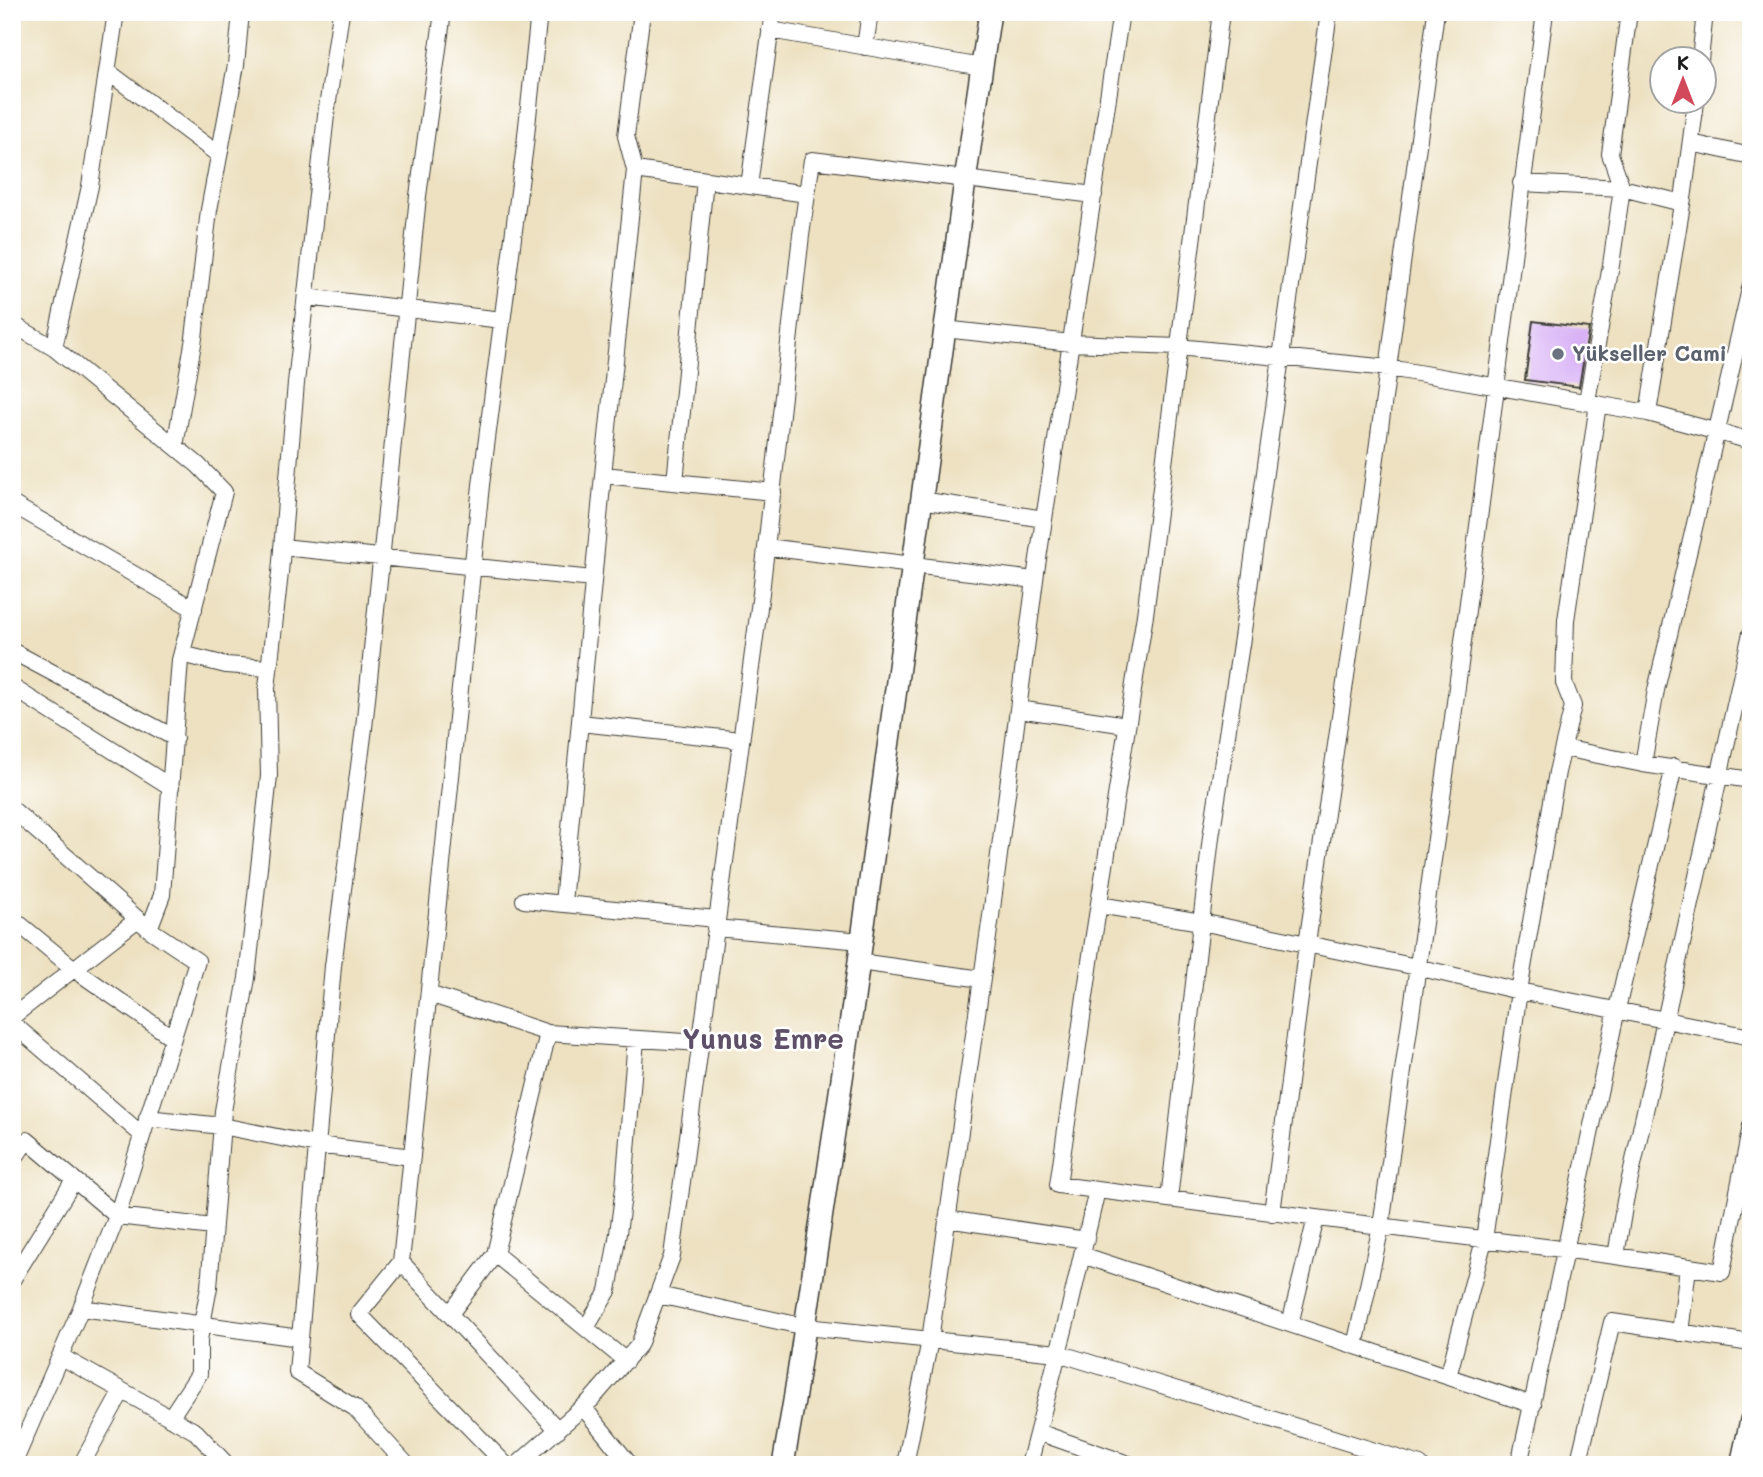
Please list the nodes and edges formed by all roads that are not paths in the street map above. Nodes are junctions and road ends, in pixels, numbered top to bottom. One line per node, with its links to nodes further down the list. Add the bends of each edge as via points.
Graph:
1 (116, 12): 21 (street)
2 (241, 12): 24 (street)
3 (341, 12): 36 (street)
4 (443, 12): 37 (street)
5 (538, 12): 38 (street)
6 (642, 12): 26 (street, via 626,136)
7 (773, 12): 17 (street)
8 (870, 12): 19 (street)
9 (990, 12): 20 (main road)
10 (1121, 12): 33 (street)
11 (1221, 12): 42 (street)
12 (1329, 12): 44 (street)
13 (1436, 12): 45 (street)
14 (1545, 12): 29 (street)
15 (1629, 12): 31 (street, via 1609,154)
16 (1705, 12): 18 (street)
17 (770, 30): 19 (street); 30 (street)
18 (1701, 46)
19 (865, 47): 20 (street)
20 (982, 67): 28 (main road)
21 (107, 71): 24 (street); 43 (street, via 90,186)
22 (1694, 116): 23 (street)
23 (1691, 143): 25 (street); 34 (street)
24 (219, 155): 51 (street)
25 (1751, 156)
26 (635, 170): 27 (street); 52 (street)
27 (705, 180): 30 (street); 53 (street)
28 (965, 180): 32 (street, via 812,160); 33 (street); 40 (main road)
29 (1521, 183): 31 (street); 46 (street)
30 (749, 186): 32 (street)
31 (1622, 188): 34 (street); 47 (street)
32 (807, 194): 54 (street)
33 (1094, 195): 41 (street)
34 (1682, 203): 48 (street)
35 (1751, 285): 49 (street)
36 (306, 297): 37 (street); 58 (street)
37 (406, 309): 38 (street); 60 (street)
38 (502, 320): 62 (street)
39 (12, 324): 43 (street)
40 (944, 329): 41 (street); 55 (main road)
41 (1071, 342): 42 (street); 57 (street)
42 (1178, 347): 44 (street); 73 (street)
43 (54, 348): 51 (street)
44 (1280, 356): 45 (street); 87 (street)
45 (1389, 368): 46 (street); 91 (street)
46 (1495, 387): 47 (street); 93 (street)
47 (1592, 402): 48 (street); 76 (street, via 1566,620 1564,683 1573,706)
48 (1648, 413): 49 (street)
49 (1716, 431): 50 (street); 77 (street)
50 (1751, 441)
51 (175, 446): 65 (street, via 224,492)
52 (603, 475): 53 (street); 63 (street)
53 (675, 482): 54 (street)
54 (773, 492): 59 (street)
55 (921, 500): 57 (street); 61 (main road)
56 (12, 504): 65 (street)
57 (1044, 519): 64 (street)
58 (282, 547): 60 (street); 69 (street)
59 (766, 547): 61 (street); 75 (street)
60 (380, 559): 62 (street); 110 (street)
61 (912, 565): 64 (street); 90 (main road)
62 (472, 567): 63 (street); 97 (street)
63 (593, 579): 72 (street)
64 (1035, 580): 71 (street)
65 (194, 609): 68 (street)
66 (1751, 633): 79 (street)
67 (12, 650): 74 (street)
68 (182, 654): 69 (street); 74 (street)
69 (270, 668): 107 (street, via 267,789 247,978)
70 (12, 687): 81 (street)
71 (1018, 709): 73 (street); 95 (street)
72 (580, 723): 75 (street); 84 (street)
73 (1127, 725): 85 (street)
74 (175, 738): 81 (street)
75 (741, 740): 89 (street)
76 (1563, 748): 77 (street); 96 (street)
77 (1643, 764): 78 (street)
78 (1674, 767): 79 (street); 98 (street)
79 (1719, 774): 80 (street); 99 (street)
80 (1751, 780)
81 (171, 787): 88 (street, via 162,895)
82 (14, 815): 88 (street)
83 (524, 900): 84 (street)
84 (563, 904): 89 (street)
85 (1099, 905): 87 (street); 115 (street, via 1058,1185)
86 (12, 918): 94 (street)
87 (1201, 922): 91 (street); 116 (street)
88 (144, 924): 94 (street); 103 (street, via 197,961)
89 (715, 924): 90 (street); 105 (street)
90 (862, 941): 92 (main road)
91 (1307, 944): 93 (street); 117 (street)
92 (859, 962): 95 (street); 136 (main road)
93 (1417, 967): 96 (street); 121 (street)
94 (74, 969): 100 (street); 103 (street)
95 (982, 979): 120 (street)
96 (1519, 991): 98 (street); 123 (street)
97 (429, 994): 101 (street); 111 (street)
98 (1617, 1009): 99 (street); 125 (street)
99 (1666, 1019): 102 (street); 127 (street)
100 (12, 1020): 109 (street)
101 (548, 1033): 104 (street); 126 (street)
102 (1751, 1037)
103 (173, 1038): 106 (street)
104 (636, 1039): 105 (street); 137 (street, via 618,1233 608,1290)
105 (700, 1043): 131 (street, via 672,1256)
106 (147, 1118): 107 (street); 109 (street)
107 (222, 1126): 110 (street); 122 (street)
108 (1751, 1126): 114 (street)
109 (141, 1134): 118 (street)
110 (317, 1145): 111 (street); 139 (street)
111 (412, 1157): 128 (street)
112 (12, 1162): 113 (street, via 27,1140)
113 (74, 1180): 118 (street); 130 (street)
114 (1745, 1189): 129 (street, via 1722,1272)
115 (1097, 1190): 116 (street); 124 (street)
116 (1169, 1199): 117 (street)
117 (1272, 1213): 119 (street)
118 (117, 1216): 122 (street); 132 (street)
119 (1316, 1218): 121 (street); 134 (street)
120 (947, 1219): 124 (street); 140 (street)
121 (1381, 1226): 123 (street); 142 (street)
122 (214, 1227): 135 (street)
123 (1484, 1240): 125 (street); 146 (street)
124 (1084, 1247): 134 (street); 143 (street)
125 (1565, 1250): 127 (street); 148 (street)
126 (495, 1254): 133 (street); 137 (street)
127 (1616, 1256): 129 (street)
128 (401, 1262): 133 (street); 158 (street, via 359,1314)
129 (1688, 1266): 138 (street)
130 (12, 1280)
131 (658, 1295): 136 (street); 145 (street, via 639,1345)
132 (81, 1308): 135 (street); 144 (street)
133 (450, 1314): 152 (street)
134 (1290, 1324): 142 (street)
135 (202, 1326): 139 (street); 150 (street, via 199,1374)
136 (806, 1327): 140 (street); 161 (main road)
137 (586, 1328): 145 (street)
138 (1679, 1333): 141 (street); 167 (street, via 1612,1322)
139 (300, 1338): 157 (street, via 297,1372 355,1408)
140 (930, 1340): 143 (street); 162 (street)
141 (1751, 1343)
142 (1355, 1346): 146 (street)
143 (1058, 1353): 153 (street); 165 (street)
144 (60, 1356): 147 (street); 154 (street)
145 (626, 1361): 149 (street)
146 (1448, 1377): 148 (street)
147 (122, 1391): 150 (street); 155 (street)
148 (1533, 1405): 166 (street)
149 (583, 1407): 152 (street); 160 (street)
150 (170, 1418): 156 (street, via 196,1432)
151 (1751, 1420): 168 (main road)
152 (558, 1430): 159 (street)
153 (1038, 1432): 163 (street); 164 (street)
154 (13, 1465)
155 (80, 1465)
156 (227, 1465)
157 (407, 1465)
158 (506, 1465)
159 (517, 1465)
160 (630, 1465)
161 (783, 1465)
162 (905, 1465)
163 (1029, 1465)
164 (1131, 1465)
165 (1420, 1465)
166 (1519, 1465)
167 (1578, 1465)
168 (1741, 1465)

